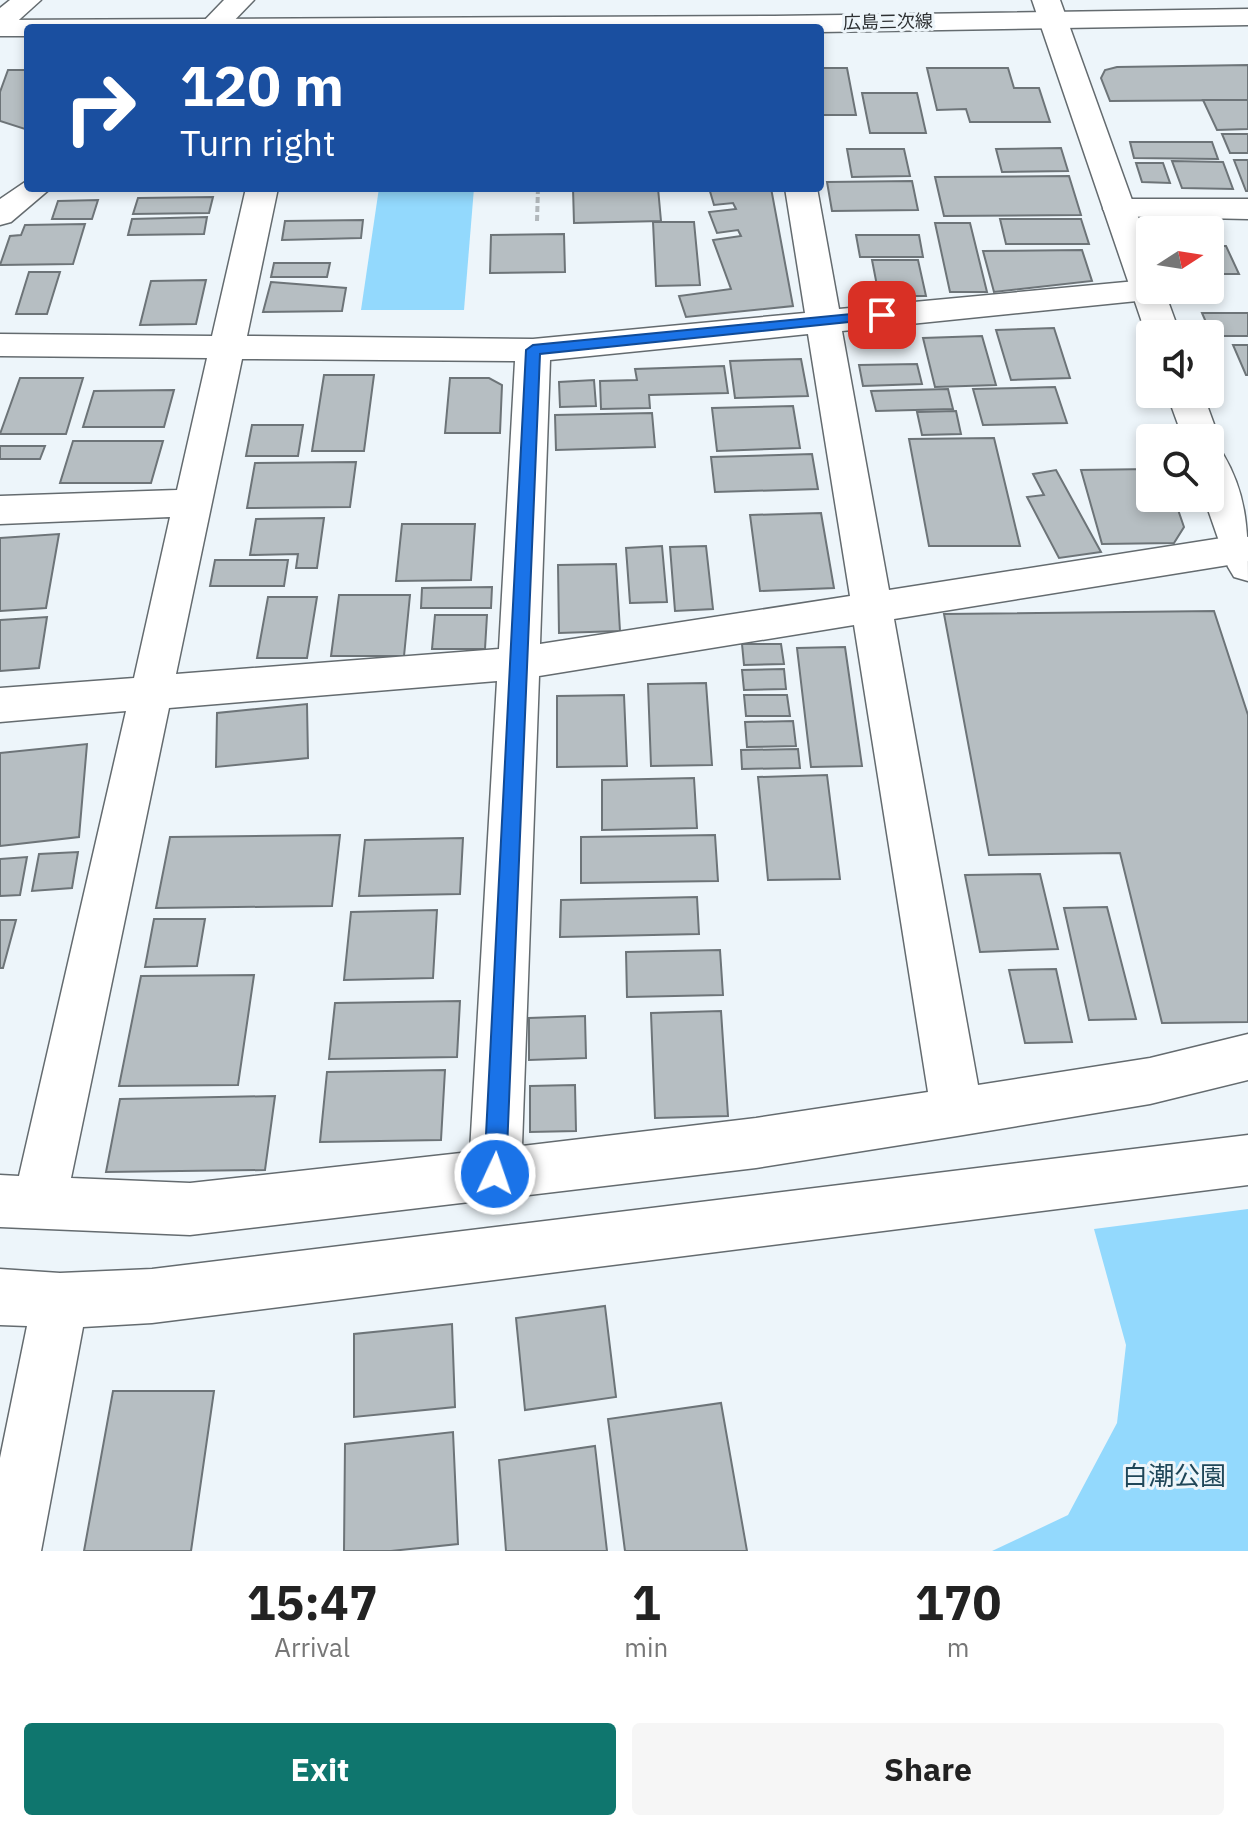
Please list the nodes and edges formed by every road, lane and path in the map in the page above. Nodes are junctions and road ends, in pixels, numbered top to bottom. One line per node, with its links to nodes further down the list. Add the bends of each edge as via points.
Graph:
1 (27, 0): 7 (street)
2 (240, 0): 5 (street)
3 (1049, 10): 4 (street, 広島三次線); 6 (street, 広島三次線); 13 (street)
4 (1248, 17)
5 (216, 24)
6 (808, 24)
7 (0, 25): 8 (street, 広島三次線)
8 (24, 25)
9 (30, 192): 15 (street)
10 (261, 192): 21 (street)
11 (538, 192): 16 (path)
12 (802, 192): 19 (street)
13 (1119, 209): 14 (street); 17 (street)
14 (1248, 209)
15 (0, 215)
16 (537, 221)
17 (1136, 258)
18 (1136, 291): 19 (street)
19 (823, 321): 22 (street); 27 (street)
20 (0, 345): 21 (street)
21 (226, 348): 22 (street); 24 (street)
22 (533, 350): 28 (street)
23 (1224, 502): 26 (street)
24 (192, 503): 25 (street); 29 (street)
25 (0, 510)
26 (1244, 558): 27 (street)
27 (869, 608): 28 (street); 32 (street)
28 (521, 663): 29 (street); 34 (street)
29 (150, 694): 30 (street); 35 (street)
30 (0, 705)
31 (1248, 1057): 32 (street, via 1150,1081)
32 (957, 1112): 34 (street)
33 (1248, 1160): 37 (street, via 167,1294)
34 (495, 1174): 35 (street, via 190,1209)
35 (20, 1202)
36 (0, 1297): 37 (street)
37 (60, 1301): 38 (street)
38 (11, 1551)

